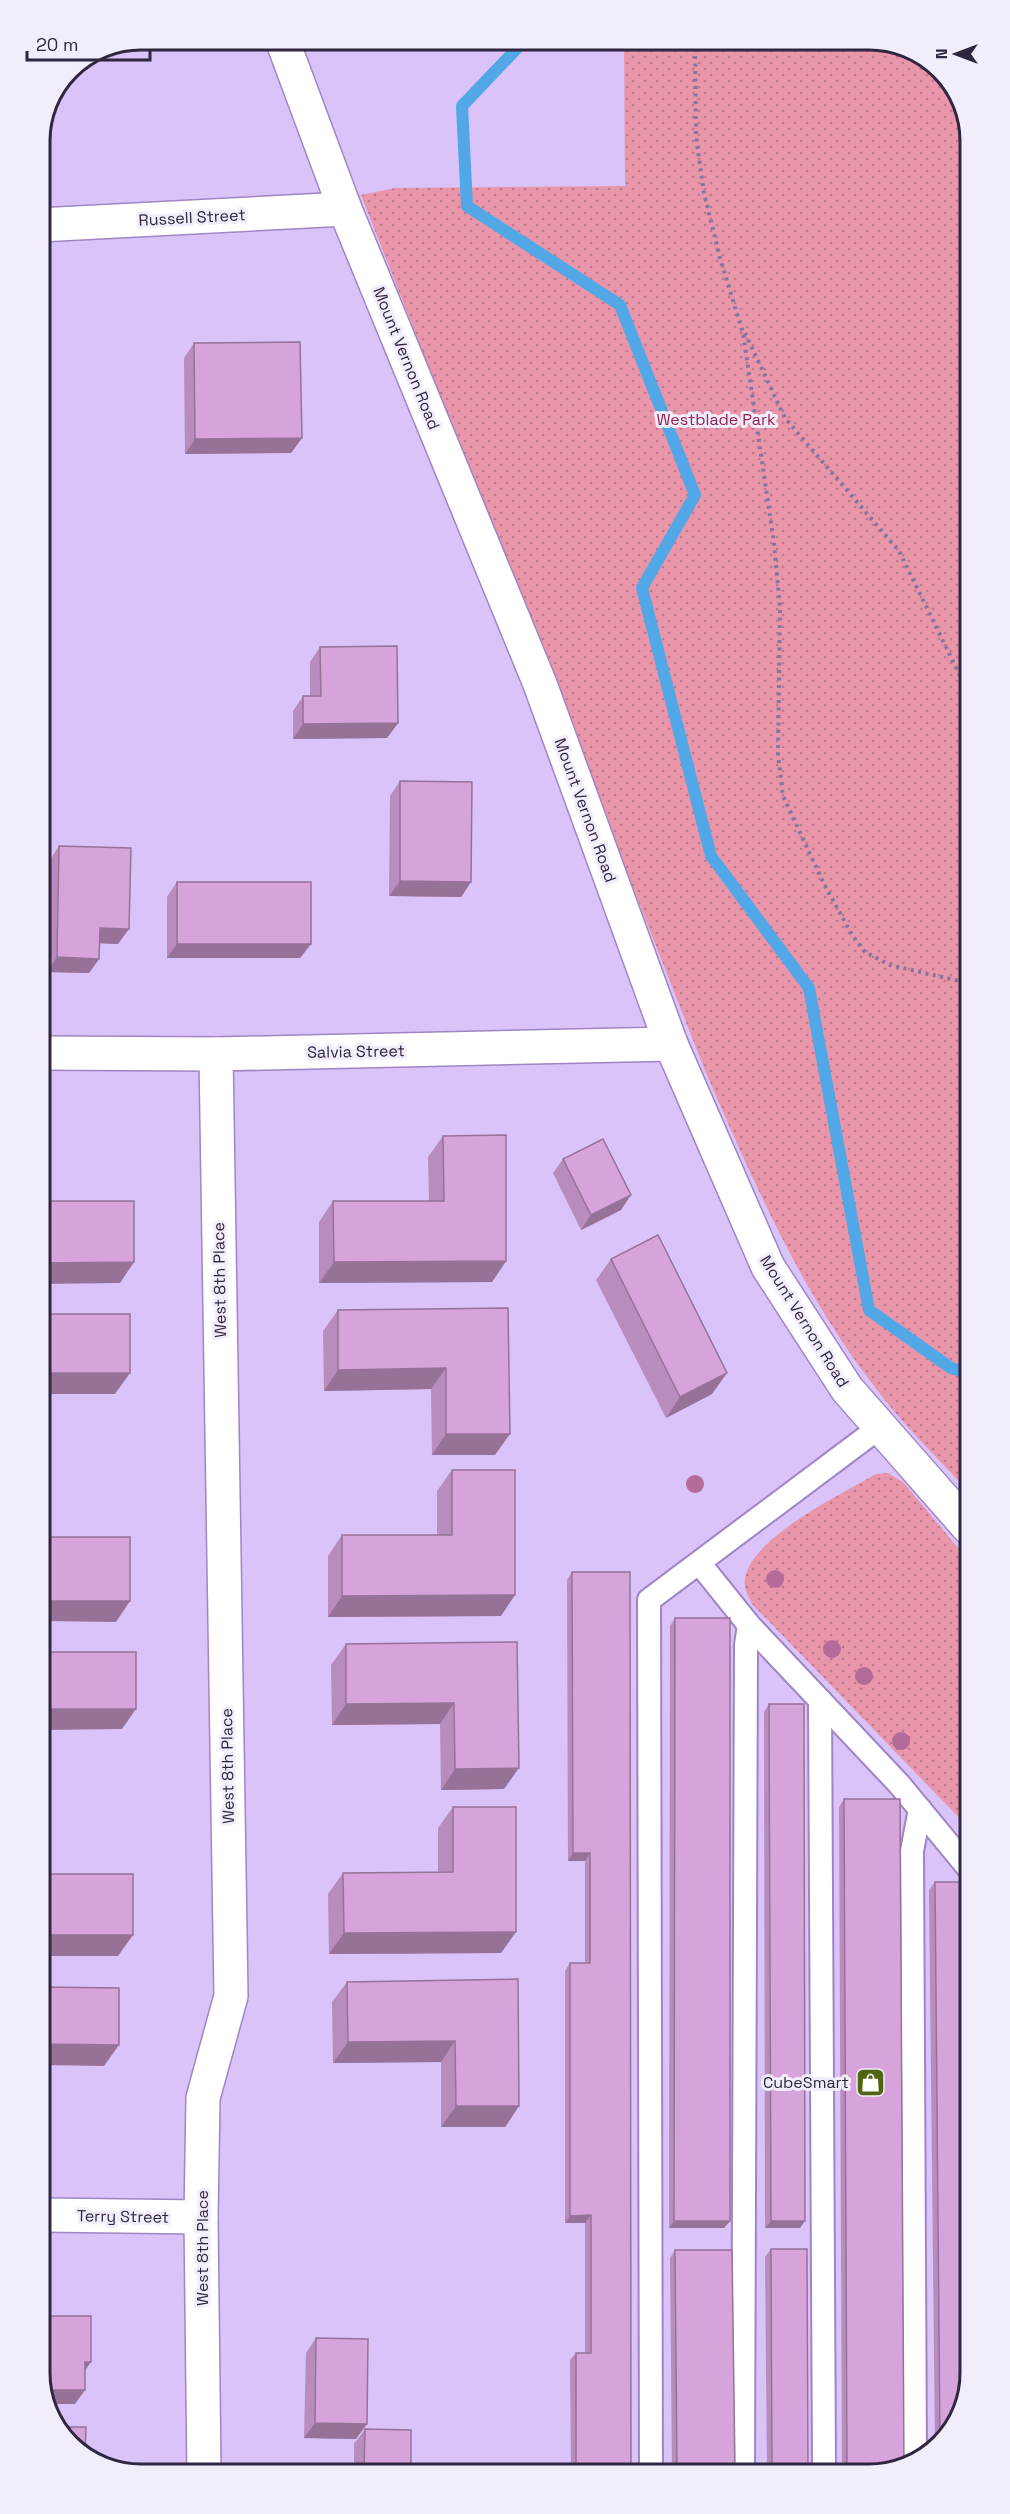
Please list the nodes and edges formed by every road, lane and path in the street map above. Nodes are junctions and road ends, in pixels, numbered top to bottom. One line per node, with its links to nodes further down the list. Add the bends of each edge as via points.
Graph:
1 (286, 50): 3 (street, Mount Vernon Road)
2 (694, 50): 5 (path, via 696,136 705,193)
3 (345, 209): 4 (street, Russell Street); 8 (street, Mount Vernon Road, via 540,684)
4 (50, 224)
5 (741, 324): 6 (path, via 784,418 899,551); 7 (path, via 780,608 778,754 783,796 835,904 865,952 890,965)
6 (960, 676)
7 (960, 981)
8 (671, 1044): 10 (street, Salvia Street); 11 (street, Mount Vernon Road, via 768,1267 847,1389)
9 (50, 1053): 10 (street, Salvia Street)
10 (216, 1054): 19 (street, West 8th Place, via 231,1996 203,2098)
11 (880, 1427): 12 (street, Mount Vernon Road); 13 (lane)
12 (960, 1518)
13 (700, 1564): 14 (lane); 22 (lane, via 649,1600)
14 (749, 1625): 15 (lane); 23 (lane)
15 (820, 1700): 16 (lane); 24 (lane)
16 (920, 1809): 17 (lane); 20 (lane, via 912,1851)
17 (960, 1858)
18 (50, 2215): 19 (street, Terry Street)
19 (201, 2217): 21 (street, West 8th Place)
20 (915, 2452)
21 (204, 2464)
22 (651, 2464)
23 (743, 2464)
24 (824, 2464)

